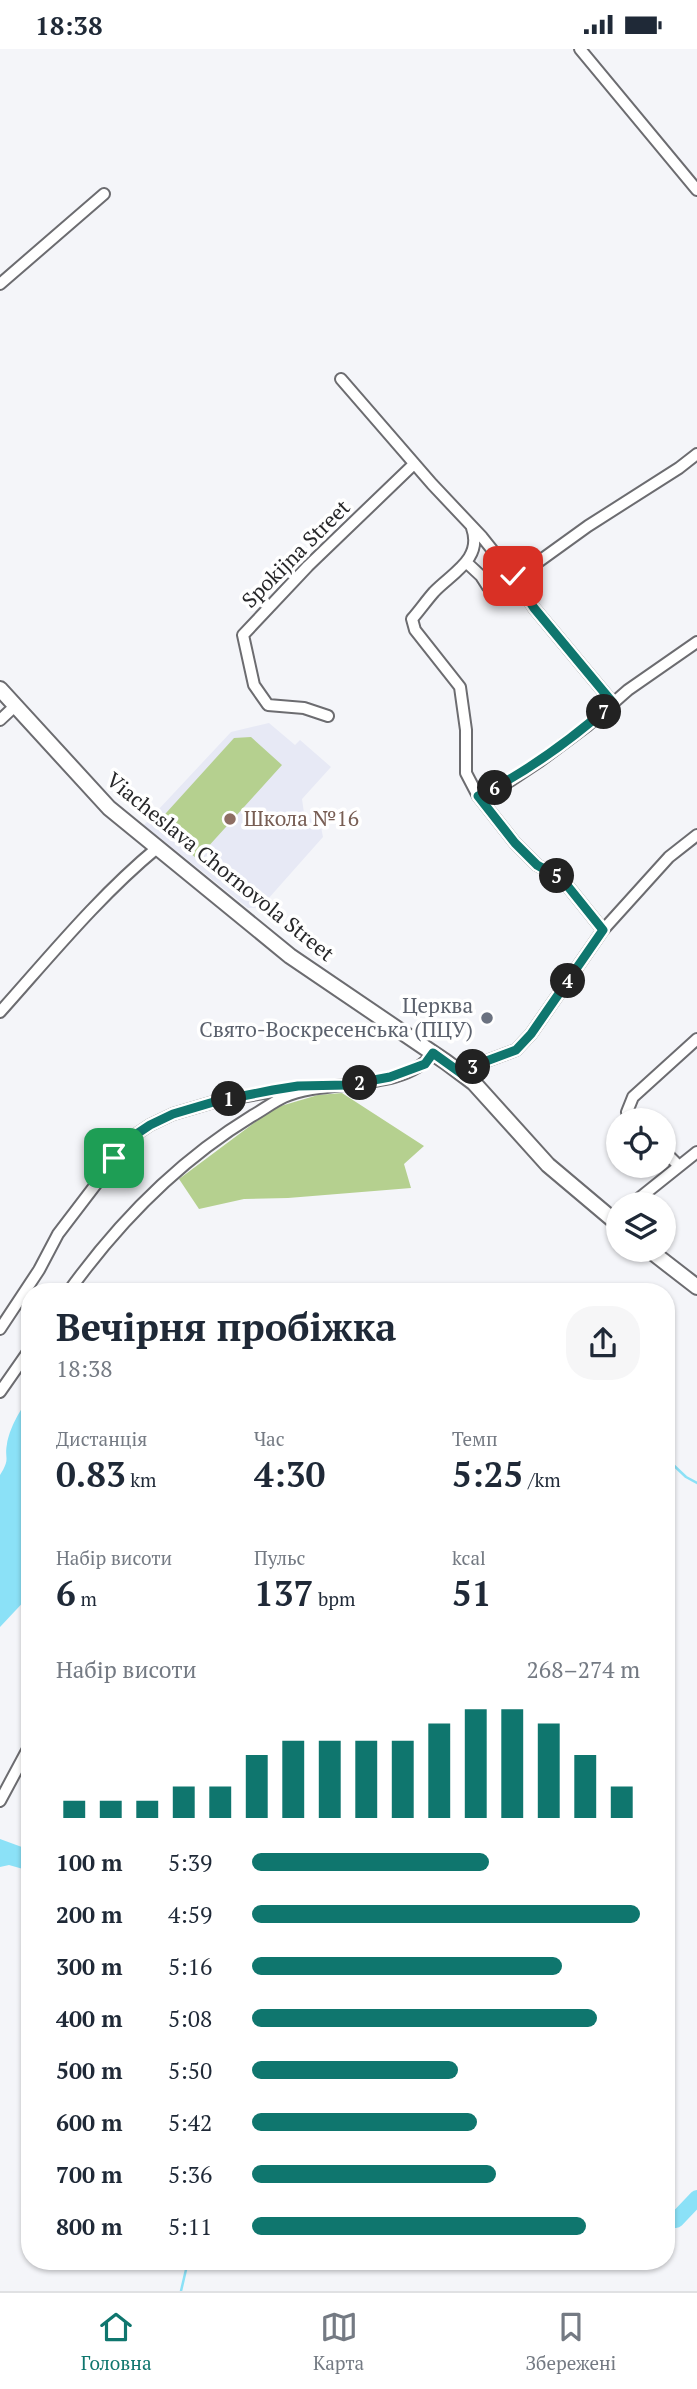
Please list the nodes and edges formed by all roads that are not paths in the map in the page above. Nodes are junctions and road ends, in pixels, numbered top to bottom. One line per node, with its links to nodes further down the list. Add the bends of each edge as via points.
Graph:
1 (580, 49): 2 (street)
2 (697, 190)
3 (104, 194): 4 (street)
4 (0, 284)
5 (341, 379): 7 (street)
6 (697, 454): 10 (street)
7 (415, 464): 8 (street); 15 (street, Spokijna Street, via 243,635 254,685 268,705)
8 (472, 529): 9 (street, via 476,540); 10 (street)
9 (466, 562): 10 (street, via 488,586); 17 (street, via 412,619 460,687 466,773)
10 (513, 576): 13 (street)
11 (697, 642): 13 (street)
12 (0, 689): 14 (main road, Viacheslava Chornovola Street)
13 (613, 703): 17 (street, via 540,761)
14 (15, 706): 16 (street); 19 (main road, Viacheslava Chornovola Street, via 96,796)
15 (328, 716)
16 (0, 720)
17 (478, 796): 20 (street, via 515,843 537,865 562,879)
18 (697, 835): 20 (street, via 669,857)
19 (157, 848): 21 (street, via 103,897); 23 (main road, Viacheslava Chornovola Street, via 290,956)
20 (603, 930): 24 (street, via 516,1050 473,1066)
21 (0, 1012)
22 (697, 1039): 26 (street, via 633,1097)
23 (433, 1053): 24 (main road, Viacheslava Chornovola Street); 25 (street, via 425,1064 390,1077)
24 (465, 1076): 31 (main road, Viacheslava Chornovola Street, via 548,1165)
25 (320, 1087): 33 (street, via 298,1086 217,1101 173,1114 132,1137 58,1234); 34 (street, via 285,1096 201,1151 130,1216)
26 (629, 1108)
27 (697, 1152): 29 (street)
28 (676, 1163): 29 (street)
29 (679, 1166): 30 (street)
30 (647, 1192)
31 (606, 1212)
32 (665, 1262): 35 (main road)
33 (30, 1283)
34 (76, 1283)
35 (697, 1287)
36 (21, 1297): 37 (street)
37 (0, 1329)
38 (21, 1362): 39 (street)
39 (0, 1392)
40 (21, 1762): 41 (street)
41 (0, 1801)

